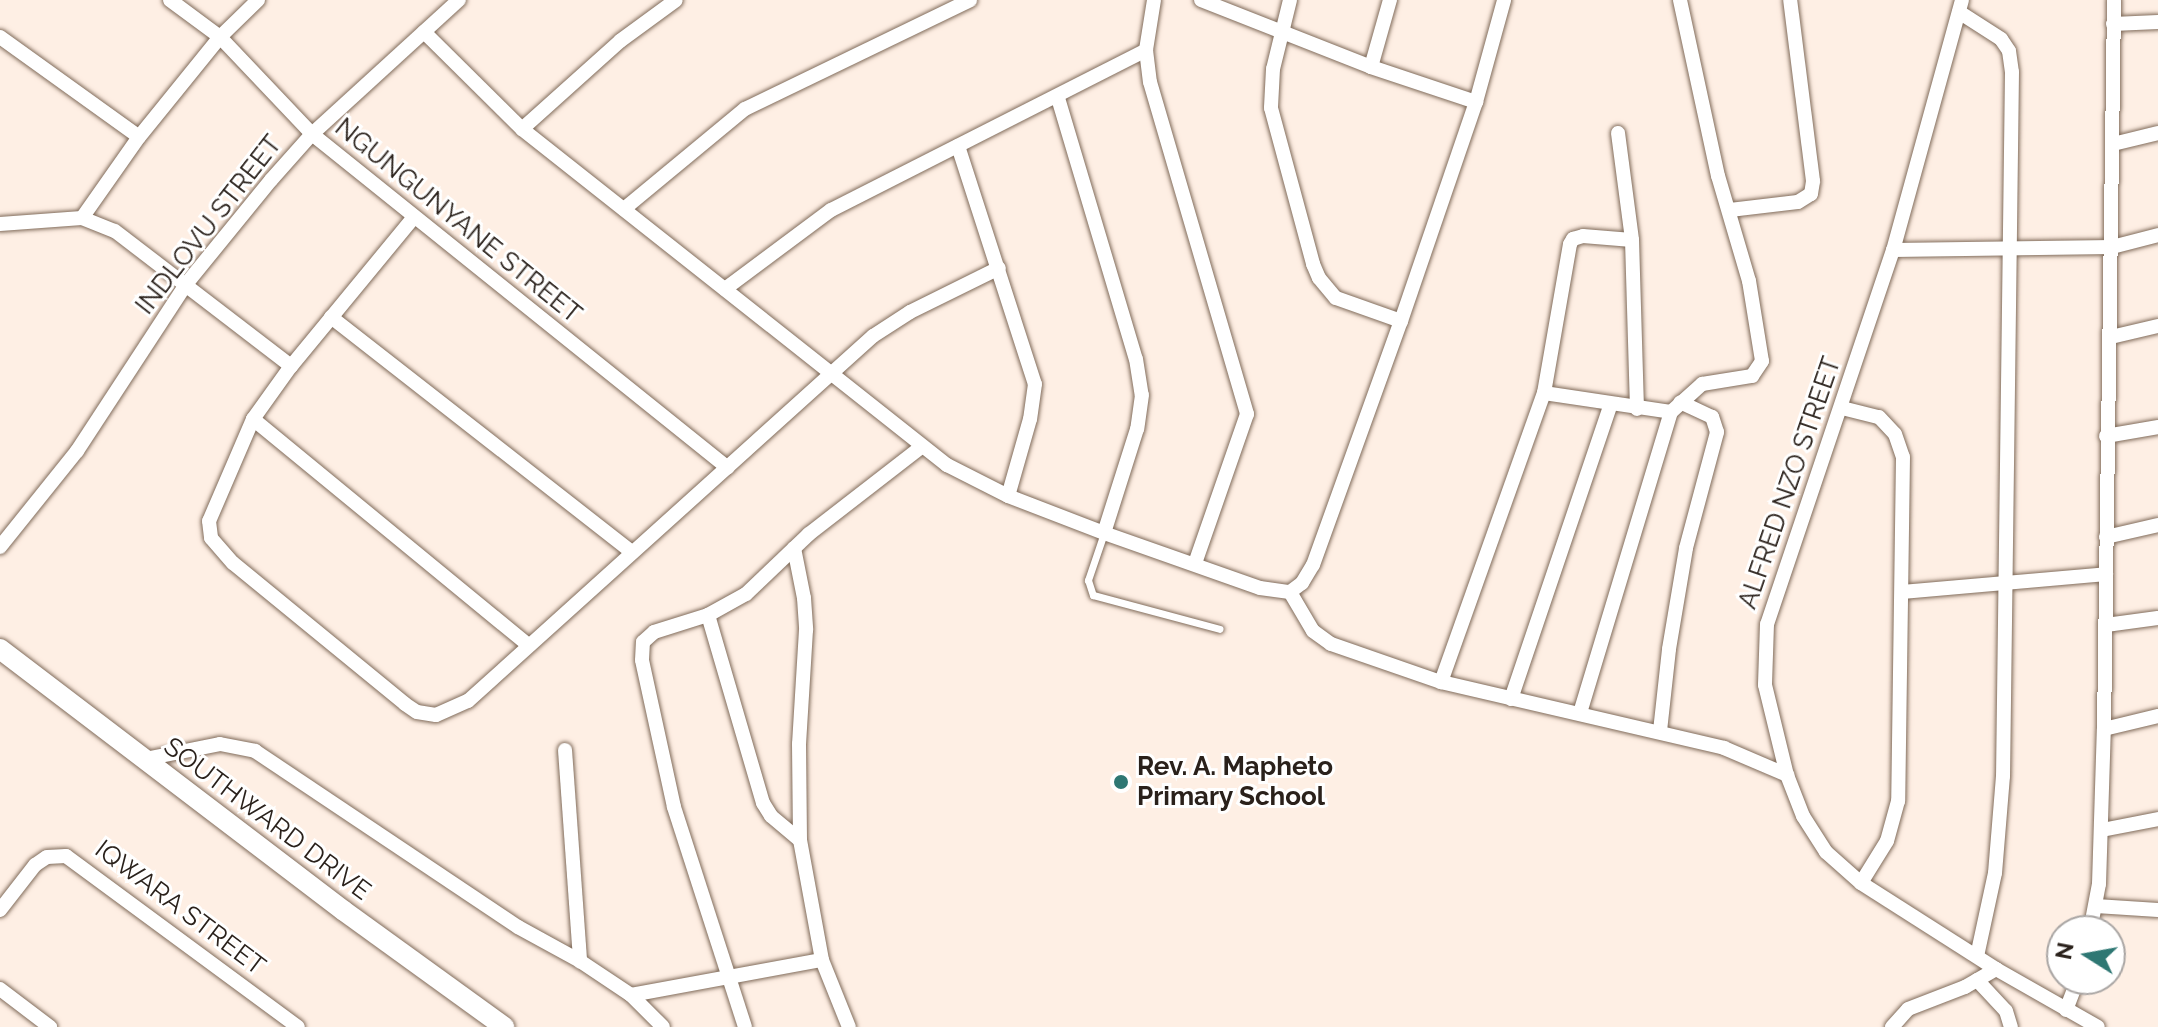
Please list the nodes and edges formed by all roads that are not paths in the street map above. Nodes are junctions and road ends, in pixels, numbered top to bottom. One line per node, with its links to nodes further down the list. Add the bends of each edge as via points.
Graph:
1 (170, 0): 20 (street, NGUNGUNYANE STREET)
2 (258, 0): 20 (street)
3 (459, 0): 18 (street, INDLOVU STREET)
4 (676, 0): 25 (street, via 620,41)
5 (970, 0): 32 (street, via 745,109)
6 (1154, 0): 21 (street)
7 (1201, 0): 17 (street)
8 (1290, 0): 17 (street)
9 (1390, 0): 22 (street)
10 (1504, 0): 24 (street)
11 (1680, 0): 33 (street, via 1715,166)
12 (1790, 0): 33 (street, via 1811,194 1798,202)
13 (2114, 0): 16 (street)
14 (1961, 6): 40 (street, via 2009,51); 41 (street, ALFRED NZO STREET)
15 (2158, 22): 16 (street)
16 (2113, 24): 30 (street)
17 (1282, 30): 22 (street); 46 (street, via 1271,108 1313,264 1336,298)
18 (424, 32): 25 (street); 28 (street, INDLOVU STREET)
19 (0, 37): 29 (street)
20 (220, 37): 28 (street, NGUNGUNYANE STREET); 29 (street)
21 (1146, 50): 23 (street); 68 (street, via 1150,82 1247,414)
22 (1371, 67): 24 (street)
23 (1058, 98): 31 (street); 63 (street, via 1136,359 1142,395 1137,429)
24 (1476, 102): 46 (street)
25 (522, 129): 32 (street)
26 (1618, 133): 38 (street)
27 (2158, 133): 30 (street)
28 (312, 134): 34 (street, NGUNGUNYANE STREET); 43 (street, INDLOVU STREET)
29 (139, 137): 35 (street)
30 (2113, 144): 39 (street)
31 (958, 146): 42 (street); 44 (street, via 831,210)
32 (624, 209): 44 (street)
33 (1730, 210): 53 (street, via 1749,281 1760,367 1746,378 1702,384)
34 (414, 217): 45 (street); 60 (street, NGUNGUNYANE STREET)
35 (82, 218): 36 (street); 43 (street, via 126,238)
36 (0, 224)
37 (2158, 235): 39 (street)
38 (1632, 240): 51 (street, via 1573,239); 55 (street)
39 (2112, 247): 40 (street); 48 (street)
40 (2010, 249): 41 (street); 70 (street)
41 (1893, 250): 54 (street, ALFRED NZO STREET)
42 (999, 268): 50 (street, via 891,323); 61 (street, via 1035,384)
43 (187, 283): 49 (street); 65 (street, INDLOVU STREET, via 77,451)
44 (725, 289): 50 (street)
45 (331, 317): 49 (street); 67 (street)
46 (1401, 321): 71 (street, via 1313,565)
47 (2158, 326): 48 (street)
48 (2111, 337): 58 (street)
49 (291, 366): 56 (street)
50 (832, 375): 59 (street); 60 (street)
51 (1544, 393): 52 (street); 79 (street)
52 (1610, 406): 55 (street); 80 (street)
53 (1675, 407): 55 (street); 81 (street); 84 (street, via 1712,417 1717,432 1686,548)
54 (1842, 408): 72 (street, via 1879,417 1899,441); 87 (street, ALFRED NZO STREET, via 1767,624 1765,685)
55 (1637, 409)
56 (253, 419): 77 (street); 77 (street, via 209,521 219,550 246,573 417,712 436,715 468,701)
57 (2158, 427): 58 (street)
58 (2106, 436): 64 (street)
59 (921, 447): 61 (street); 66 (street)
60 (728, 468): 67 (street)
61 (1008, 496): 63 (street)
62 (2158, 525): 64 (street)
63 (1104, 533): 68 (street); 76 (lane, via 1088,580 1093,595)
64 (2106, 537): 69 (street)
65 (0, 547)
66 (794, 548): 73 (street, via 765,579); 90 (street, via 806,630)
67 (630, 551): 77 (street)
68 (1195, 563): 71 (street, via 1260,588)
69 (2106, 574): 70 (street); 75 (street)
70 (2006, 583): 72 (street); 96 (street, via 2000,831)
71 (1290, 592): 79 (street, via 1321,639)
72 (1902, 592): 91 (street, via 1898,801 1887,841)
73 (708, 615): 90 (street, via 763,803); 100 (street, via 654,632 641,650 674,807)
74 (2158, 618): 75 (street)
75 (2106, 625): 83 (street)
76 (1220, 629)
77 (528, 645)
78 (0, 649): 86 (main road, SOUTHWARD DRIVE)
79 (1441, 682): 80 (street)
80 (1511, 699): 81 (street)
81 (1580, 713): 84 (street)
82 (2158, 716): 83 (street)
83 (2104, 729): 89 (street)
84 (1660, 731): 87 (street, via 1724,748)
85 (565, 750): 98 (street)
86 (145, 759): 98 (street, via 220,744 255,751 518,927); 108 (main road, SOUTHWARD DRIVE)
87 (1787, 775): 91 (street, ALFRED NZO STREET, via 1815,836)
88 (2158, 819): 89 (street)
89 (2102, 830): 92 (street)
90 (800, 840): 97 (street)
91 (1861, 883): 96 (street, ALFRED NZO STREET)
92 (2096, 906): 94 (street); 95 (street)
93 (0, 910): 107 (street, IQWARA STREET, via 35,865 47,857 66,856)
94 (2158, 910)
95 (2094, 915)
96 (1977, 956): 99 (street, ALFRED NZO STREET)
97 (822, 960): 100 (street); 111 (street)
98 (580, 961): 103 (street)
99 (1996, 969): 101 (street); 105 (street, ALFRED NZO STREET)
100 (729, 976): 103 (street); 110 (street)
101 (1977, 980): 112 (street, via 1908,1009); 113 (street, via 2006,1011)
102 (0, 989): 106 (street)
103 (631, 995): 109 (street)
104 (2072, 995): 105 (street)
105 (2066, 1010): 114 (street, ALFRED NZO STREET)
106 (50, 1027)
107 (298, 1027)
108 (504, 1027)
109 (663, 1027)
110 (745, 1027)
111 (849, 1027)
112 (1892, 1027)
113 (2011, 1027)
114 (2098, 1027)

